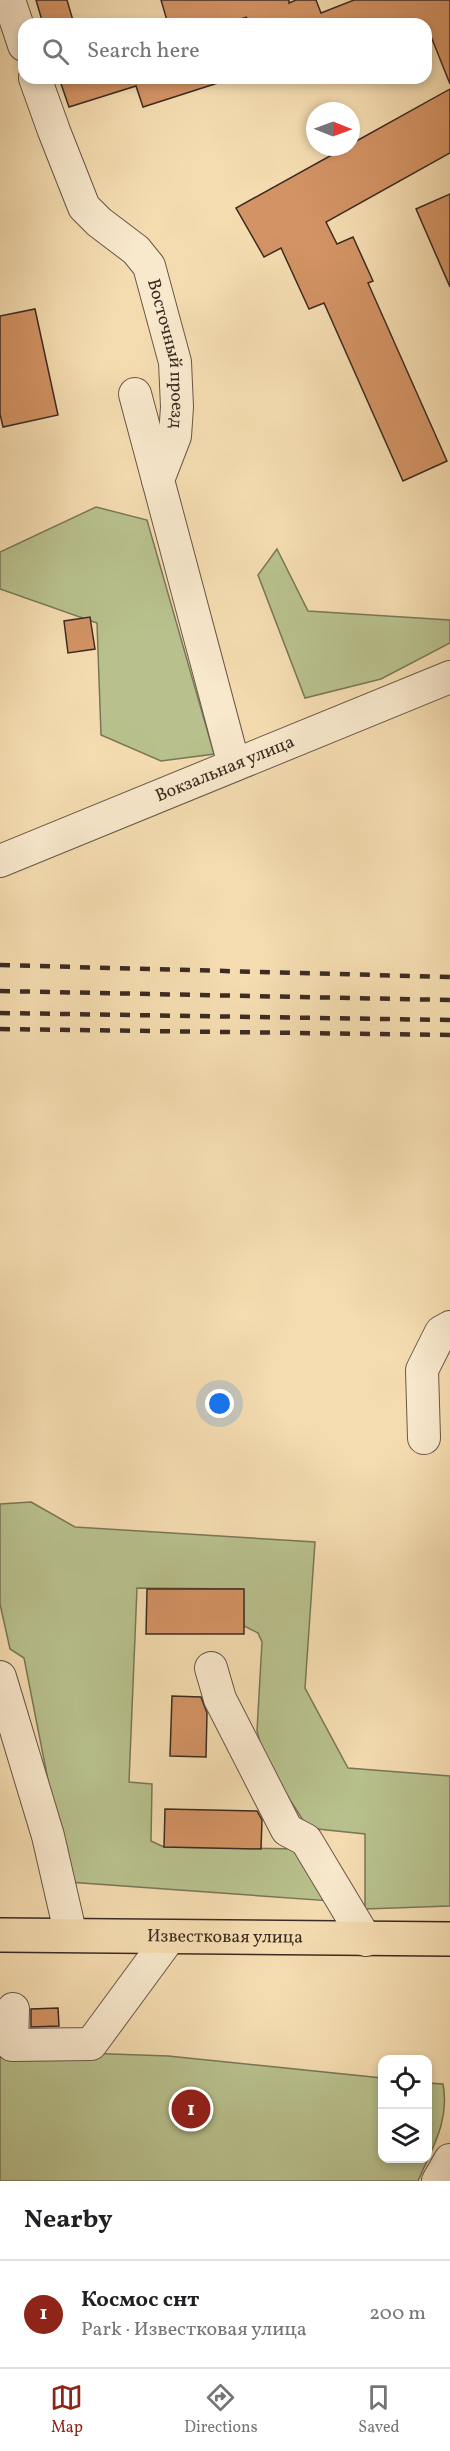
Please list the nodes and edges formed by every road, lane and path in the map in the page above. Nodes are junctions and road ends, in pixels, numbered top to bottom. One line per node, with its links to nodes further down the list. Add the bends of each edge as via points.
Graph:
1 (9, 0): 2 (street)
2 (18, 27)
3 (37, 84): 5 (street, Восточный проезд, via 84,207 136,250 149,266 175,362 177,407 175,436)
4 (135, 394): 5 (street)
5 (158, 480): 7 (street)
6 (450, 676): 7 (street, Вокзальная улица)
7 (234, 765): 8 (street, Вокзальная улица)
8 (0, 861)
9 (450, 1327): 10 (street, via 441,1332 422,1370)
10 (424, 1438)
11 (211, 1668): 17 (street, via 220,1699 286,1830 306,1840)
12 (0, 1677): 14 (street, via 48,1836)
13 (0, 1935): 14 (main road, Известковая улица)
14 (71, 1936): 15 (main road, Известковая улица)
15 (169, 1938): 17 (main road, Известковая улица); 18 (street, via 91,2044 12,2045)
16 (450, 1939): 17 (main road, Известковая улица)
17 (366, 1940)
18 (13, 2009)
19 (450, 2160): 20 (street)
20 (438, 2181)

